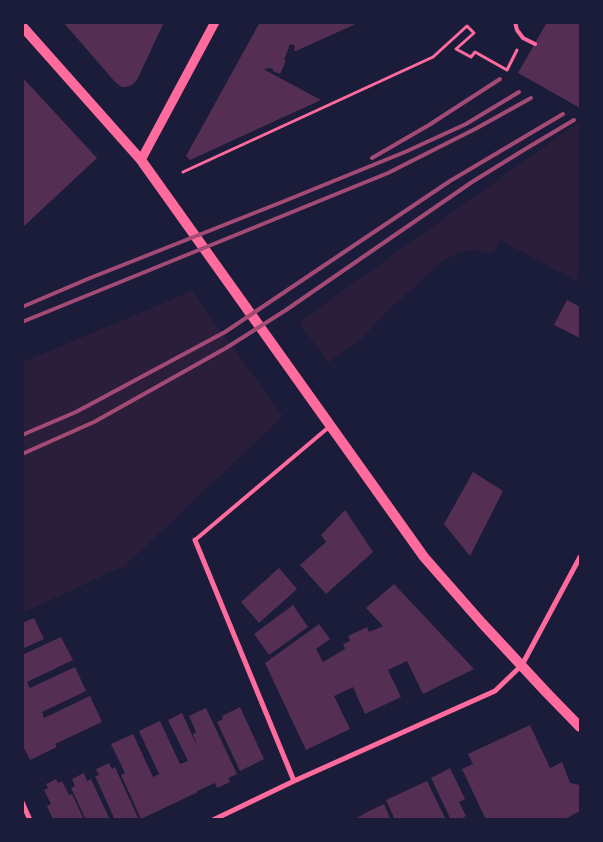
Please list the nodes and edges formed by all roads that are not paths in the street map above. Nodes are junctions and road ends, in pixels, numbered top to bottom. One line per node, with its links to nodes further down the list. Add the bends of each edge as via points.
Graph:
1 (215, 22): 5 (street)
2 (515, 22): 4 (lane, via 523,38)
3 (22, 26): 5 (main road)
4 (535, 44)
5 (141, 160): 6 (main road)
6 (330, 425): 7 (lane); 9 (main road, via 424,557)
7 (195, 540): 11 (street)
8 (580, 557): 9 (street)
9 (522, 665): 10 (main road); 11 (street, via 495,692)
10 (580, 727)
11 (294, 781): 14 (street)
12 (22, 802): 13 (street)
13 (30, 820)
14 (213, 820)

